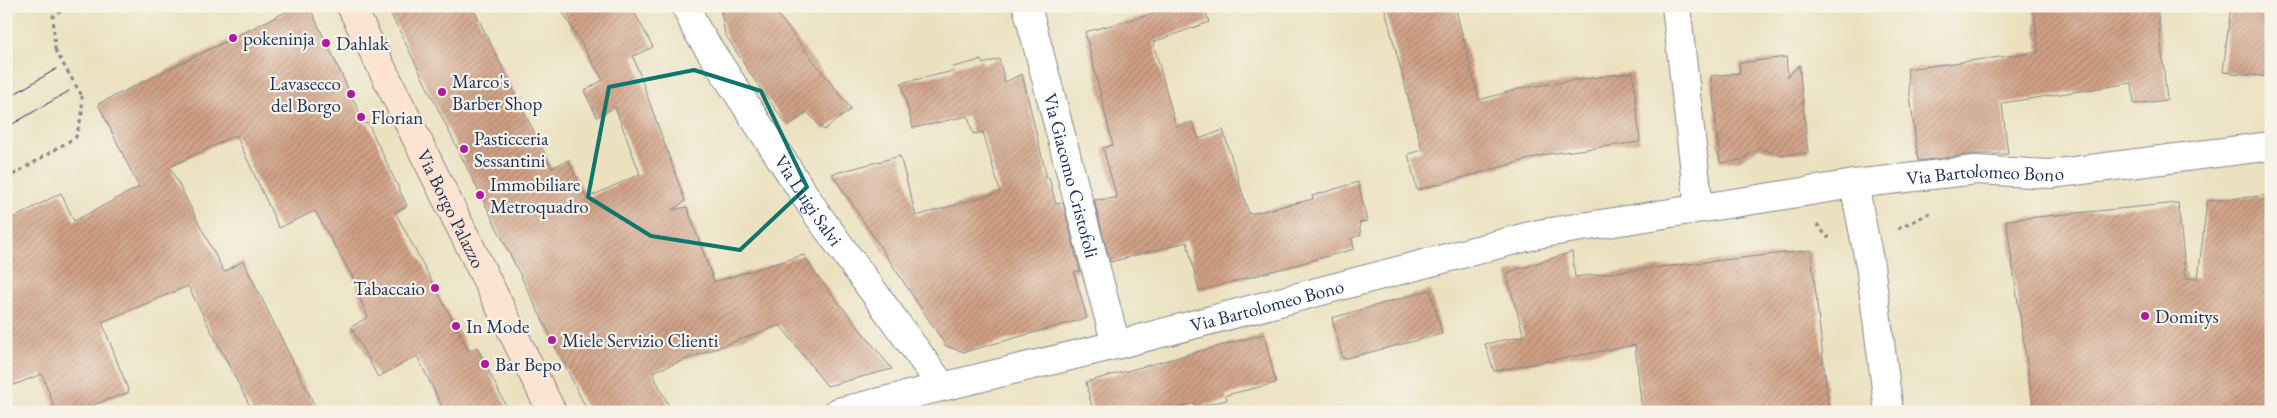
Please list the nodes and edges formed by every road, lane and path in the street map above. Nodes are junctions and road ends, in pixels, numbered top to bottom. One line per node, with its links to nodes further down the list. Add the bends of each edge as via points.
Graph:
1 (70, 6): 7 (path, bridge, via 53,16 55,50 82,96 82,114 76,137)
2 (351, 6): 15 (main road, Via Borgo Palazzo)
3 (686, 6): 14 (street, Via Luigi Salvi, via 696,29 817,214)
4 (1028, 6): 13 (street, Via Giacomo Cristofoli)
5 (1676, 6): 9 (street)
6 (2271, 146): 8 (street, Via Bartolomeo Bono, via 2052,174 1976,170)
7 (6, 179)
8 (1854, 184): 9 (street, Via Bartolomeo Bono); 12 (street)
9 (1699, 208): 13 (street, Via Bartolomeo Bono, via 1538,234)
10 (1939, 211): 12 (path, via 1929,212 1901,228)
11 (1812, 218): 12 (path, via 1827,237)
12 (1865, 231): 17 (street)
13 (1116, 345): 14 (street, Via Bartolomeo Bono)
14 (942, 386): 16 (street, Via Bartolomeo Bono)
15 (552, 412)
16 (838, 412)
17 (1889, 412)

